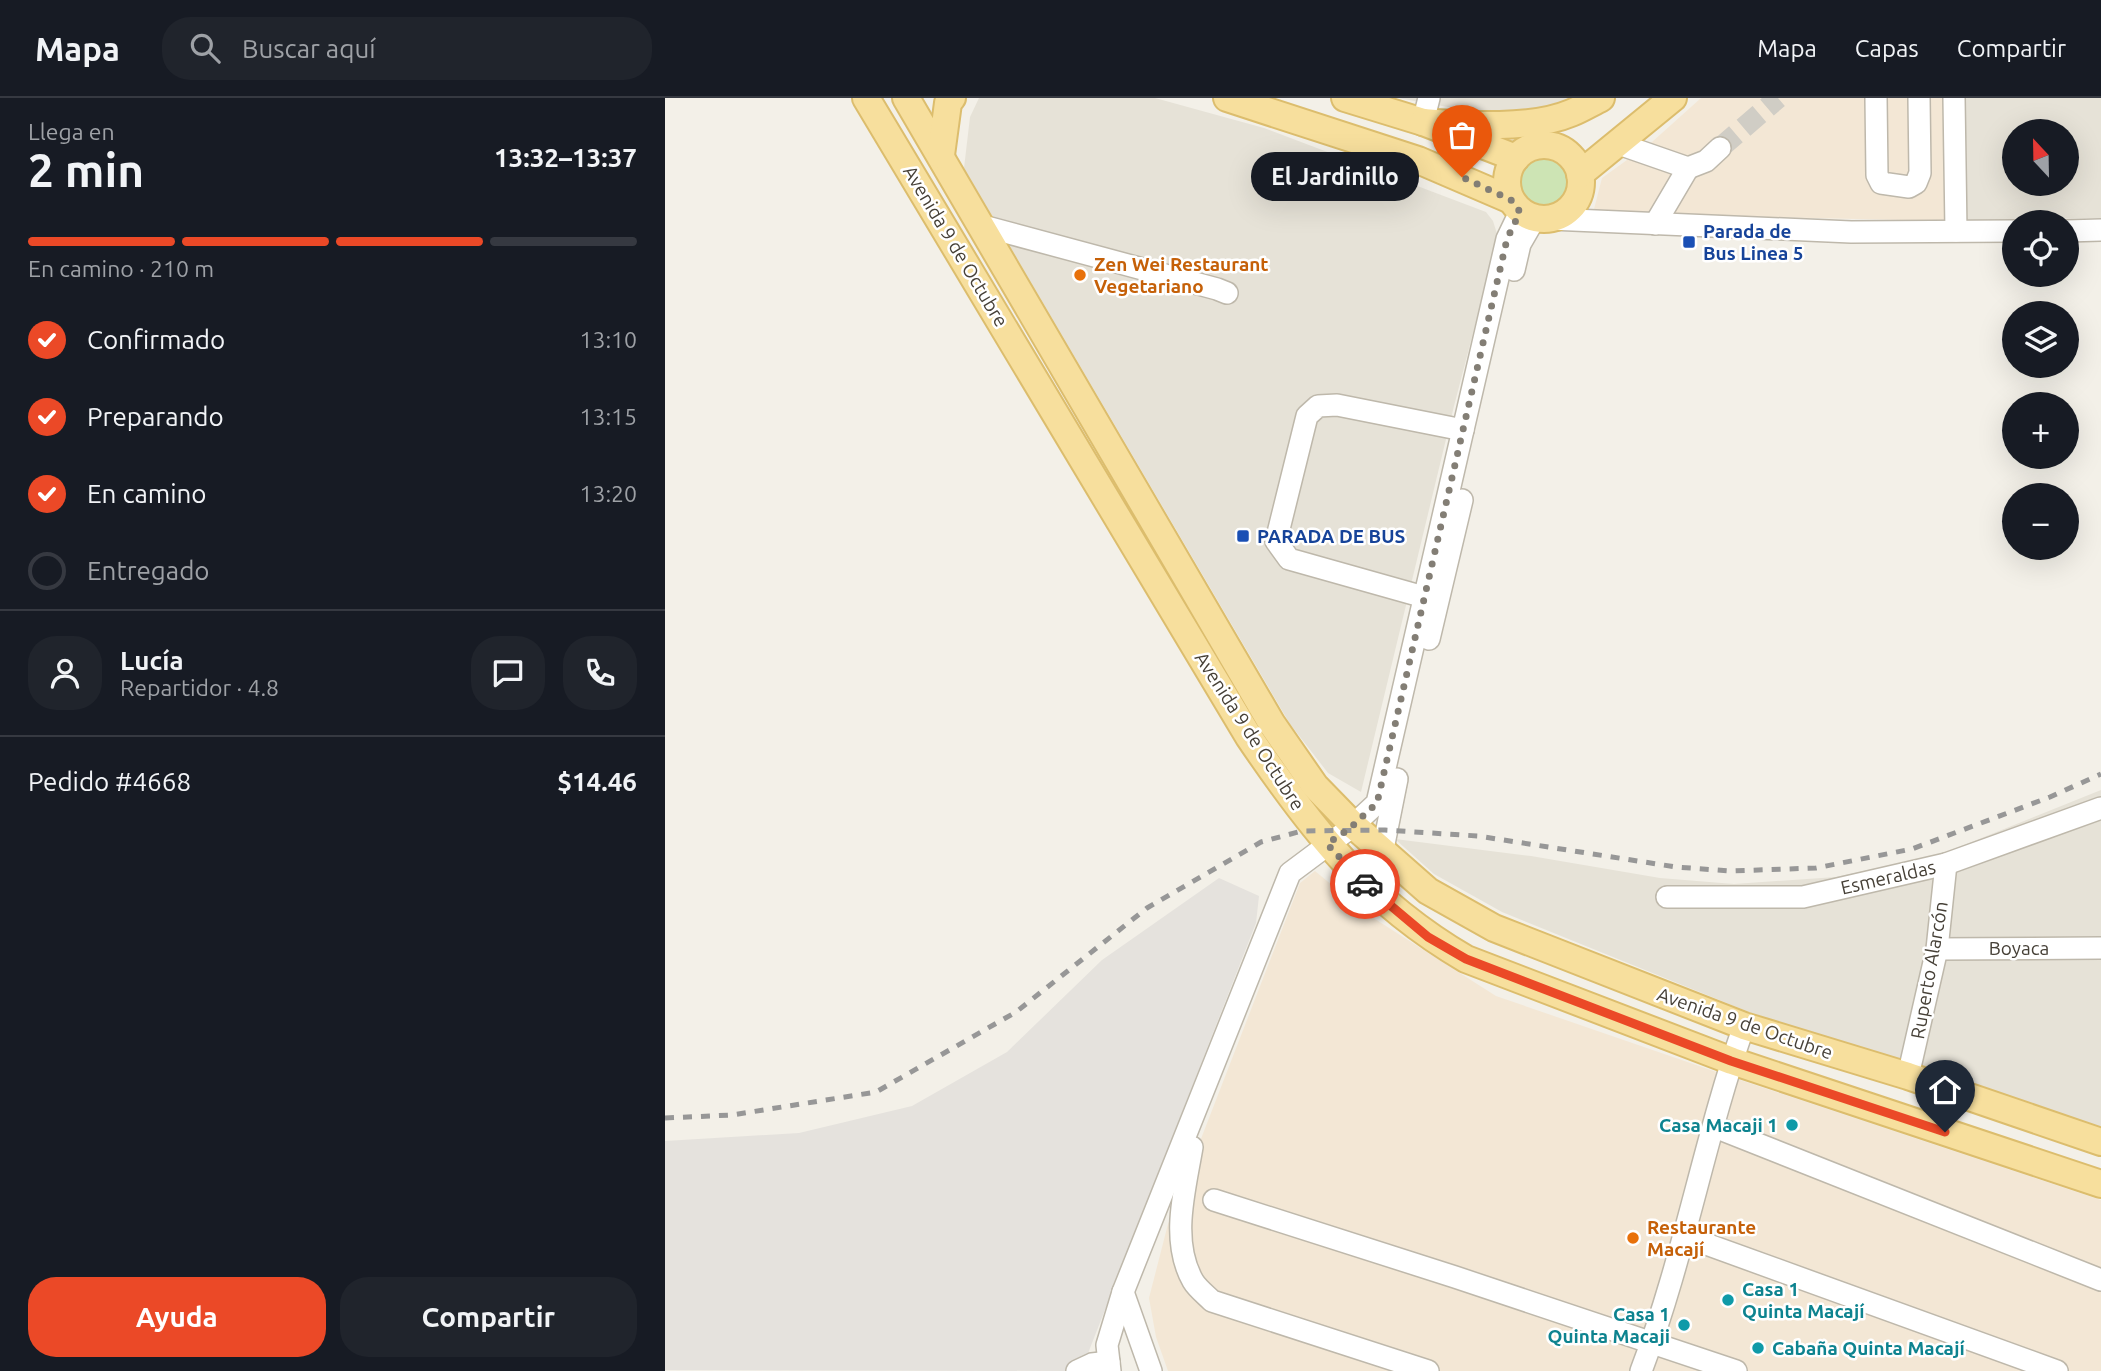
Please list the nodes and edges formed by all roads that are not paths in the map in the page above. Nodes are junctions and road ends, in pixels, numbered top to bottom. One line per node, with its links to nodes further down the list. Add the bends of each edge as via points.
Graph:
1 (866, 98): 32 (main road, Avenida 9 de Octubre, via 1249,737)
2 (907, 98): 16 (main road, Avenida 9 de Octubre)
3 (952, 98): 16 (main road)
4 (1227, 98): 20 (main road, via 1418,160)
5 (1345, 98): 12 (main road)
6 (1601, 98): 12 (main road, via 1569,114 1531,122 1479,125)
7 (1615, 98): 14 (main road)
8 (1673, 98): 13 (main road)
9 (1876, 98): 10 (street, via 1877,174 1881,183 1909,187 1920,173)
10 (1919, 98)
11 (1954, 98): 25 (street)
12 (1426, 110): 17 (main road)
13 (1616, 143): 18 (street); 19 (main road)
14 (1552, 146): 17 (main road, via 1526,149); 19 (main road, via 1565,151)
15 (1720, 148): 18 (street, via 1706,161)
16 (941, 155): 22 (main road, Avenida 9 de Octubre)
17 (1516, 158): 20 (main road, via 1506,185)
18 (1688, 168): 21 (street)
19 (1580, 174): 20 (main road, via 1575,203 1564,214)
20 (1529, 212): 21 (street); 28 (street, via 1507,239); 33 (street)
21 (1655, 223): 25 (street, via 1851,232)
22 (979, 225): 27 (street); 31 (main road, Avenida 9 de Octubre, via 1272,724 1315,786)
23 (2079, 230): 24 (street)
24 (2101, 230)
25 (1956, 231): 26 (street)
26 (2002, 231)
27 (1227, 293)
28 (1463, 430): 29 (street); 29 (street, via 1337,405 1318,406 1307,416 1276,541 1289,559)
29 (1424, 597): 31 (street, via 1377,803)
30 (2101, 808): 34 (street, Esmeraldas)
31 (1353, 825): 32 (street); 33 (main road, Avenida 9 de Octubre)
32 (1327, 844): 39 (main road, Avenida 9 de Octubre, via 1396,911 1466,959); 41 (street, via 1290,873)
33 (1383, 849): 38 (main road, Avenida 9 de Octubre, via 1428,891 1494,928)
34 (1946, 863): 35 (street, Esmeraldas, via 1803,897); 37 (street, Ruperto Alarcón)
35 (1667, 897)
36 (2101, 948): 37 (street, Boyaca)
37 (1937, 949): 40 (street, Ruperto Alarcón)
38 (1744, 1026): 39 (street); 40 (main road, Avenida 9 de Octubre)
39 (1731, 1061): 42 (street); 44 (main road, Avenida 9 de Octubre)
40 (1908, 1076): 43 (main road, Avenida 9 de Octubre)
41 (1197, 1110): 48 (street); 53 (street, via 1181,1216 1184,1256 1193,1283 1212,1301)
42 (1714, 1127): 46 (street); 47 (street)
43 (2101, 1142)
44 (2101, 1184)
45 (1214, 1200): 49 (street)
46 (1684, 1236): 49 (street); 56 (street)
47 (2101, 1280)
48 (1123, 1292): 50 (street, via 1107,1345); 52 (street)
49 (1652, 1343): 54 (street); 55 (street)
50 (1109, 1366): 51 (street, via 1092,1364)
51 (1077, 1371)
52 (1151, 1371)
53 (1428, 1371)
54 (1641, 1371)
55 (1736, 1371)
56 (2057, 1371)

